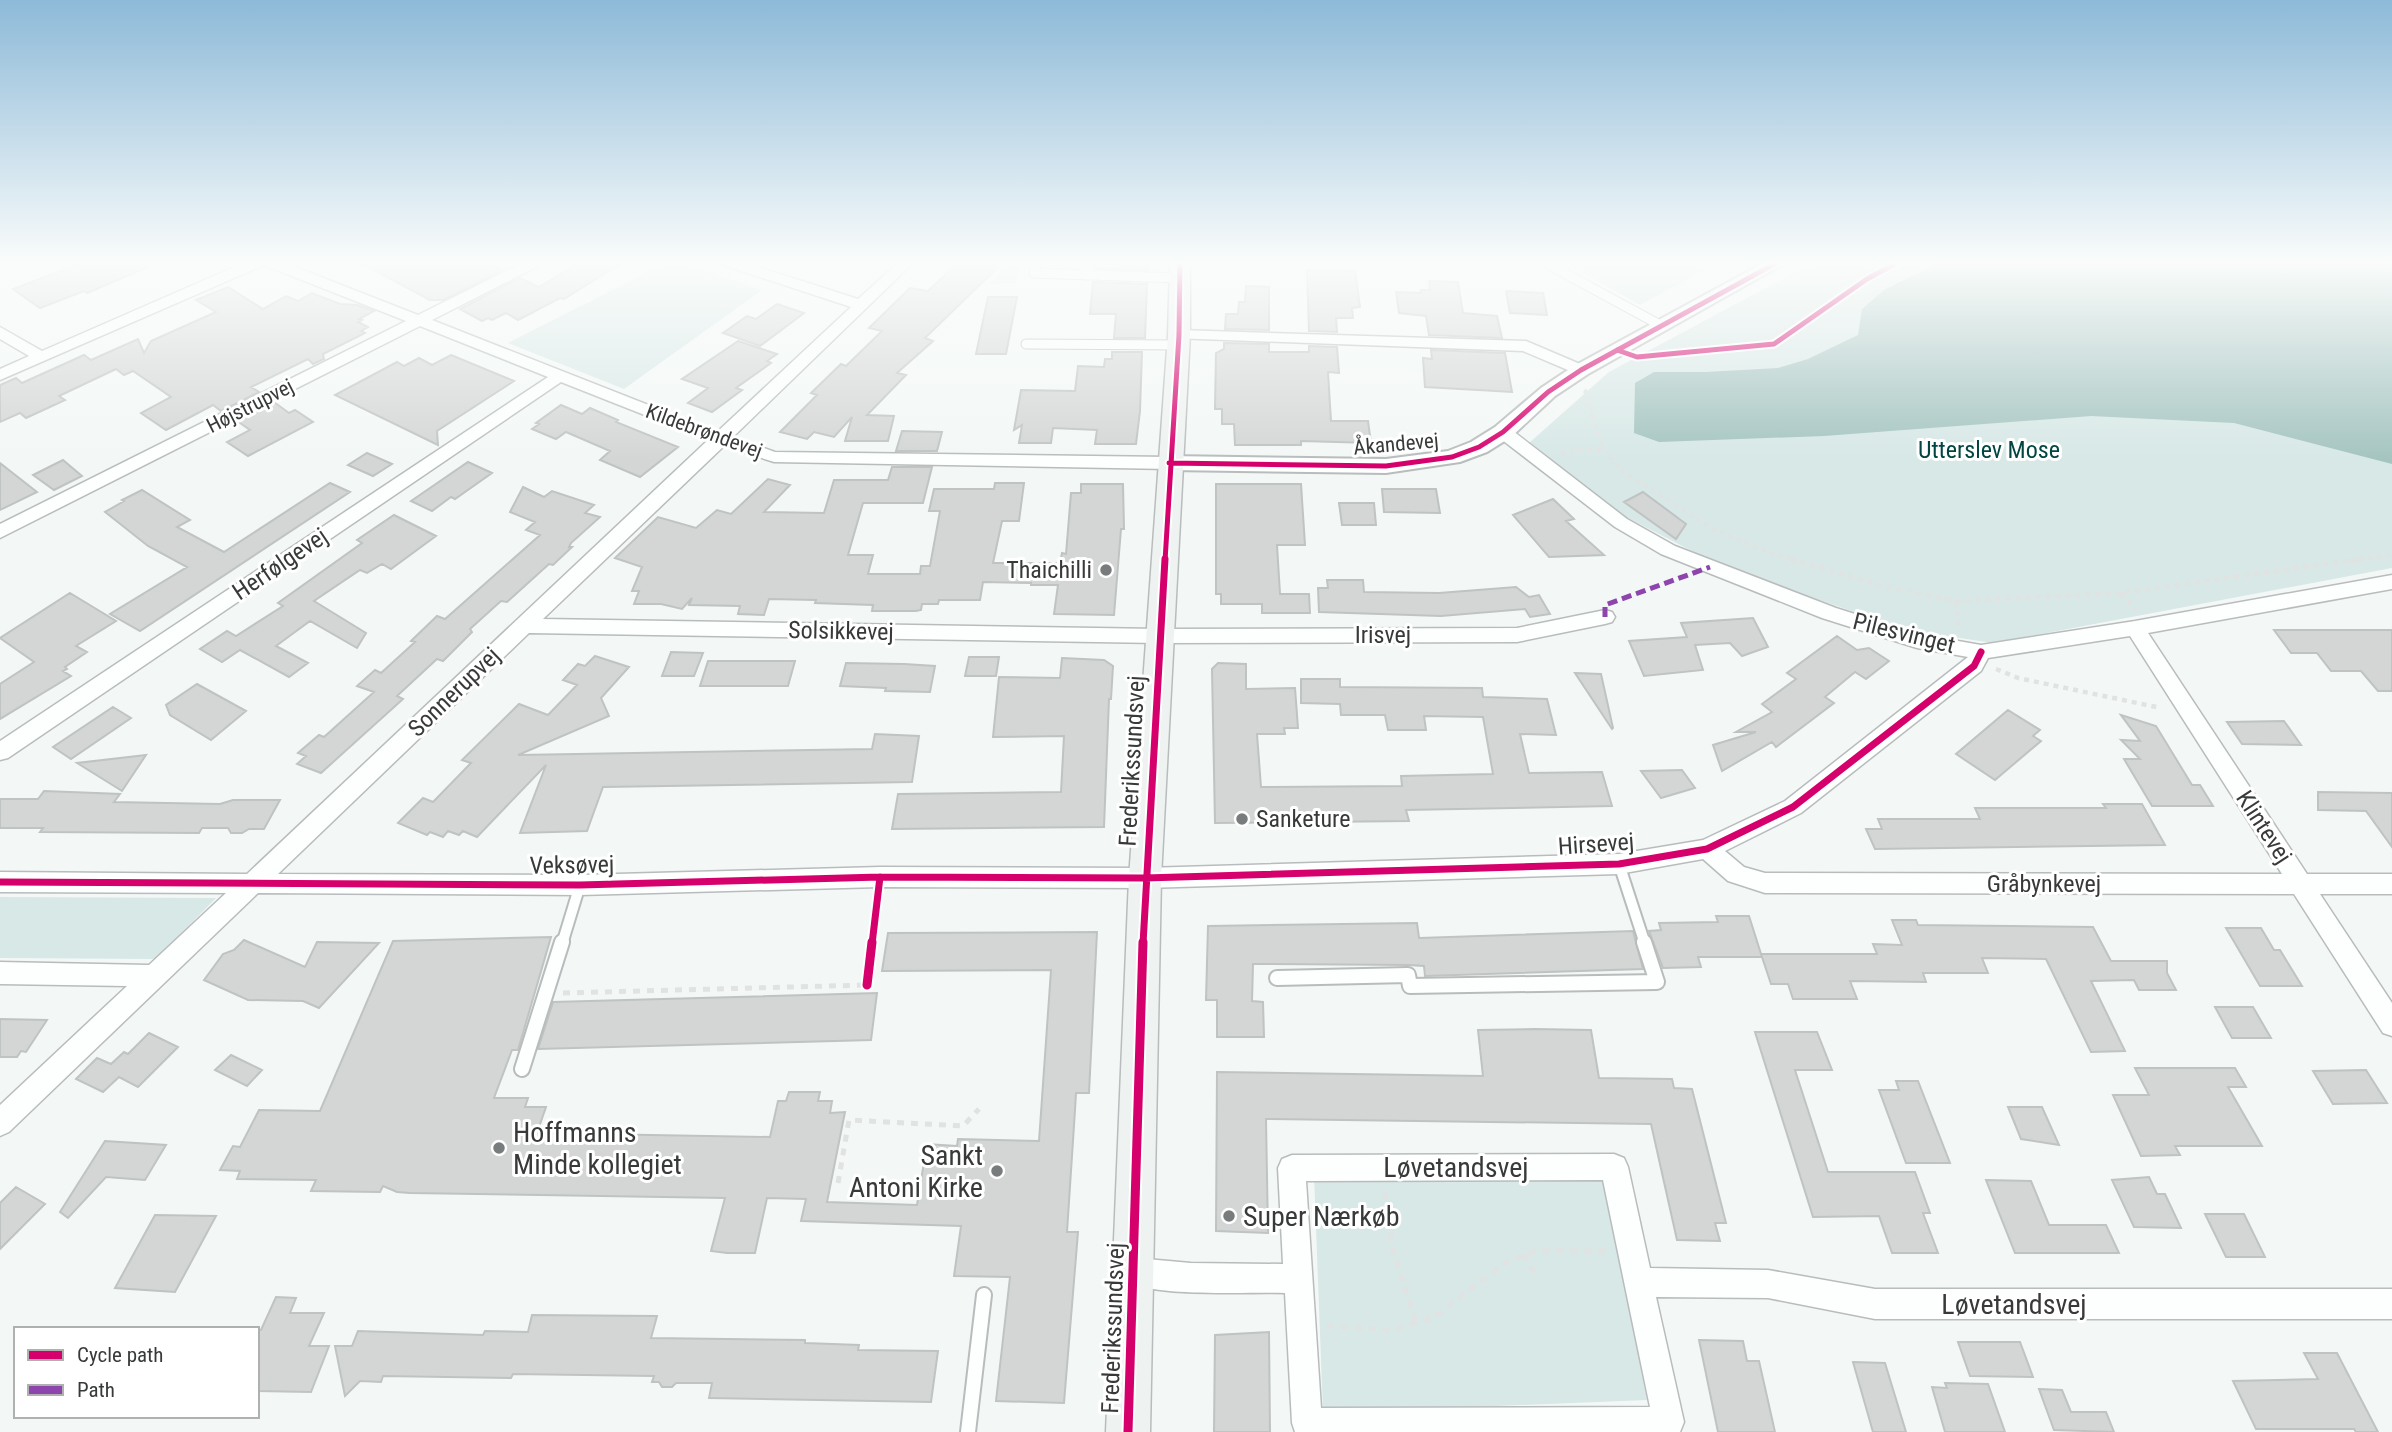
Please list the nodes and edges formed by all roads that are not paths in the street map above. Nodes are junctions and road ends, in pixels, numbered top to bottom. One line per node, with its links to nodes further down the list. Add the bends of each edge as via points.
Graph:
1 (108, 328): 10 (street)
2 (408, 328): 17 (street, Højstrupvej)
3 (439, 328): 12 (street, Kildebrøndevej)
4 (836, 328): 15 (street, Sonnerupvej)
5 (1178, 328): 8 (main road, Frederikssundsvej)
6 (1657, 328): 13 (street, Åkandevej, via 1617,350)
7 (0, 332): 10 (street)
8 (1178, 340): 9 (lane); 13 (street, via 1526,346); 16 (main road, Frederikssundsvej)
9 (1026, 344)
10 (41, 357): 11 (street)
11 (0, 375)
12 (560, 376): 15 (street, Kildebrøndevej); 24 (street, Herfølgevej)
13 (1587, 378): 14 (street, Åkandevej, via 1548,392)
14 (1503, 432): 16 (street, Åkandevej, via 1452,457 1386,466); 23 (street, Pilesvinget, via 1621,523 1668,550 1829,613)
15 (720, 439): 16 (street, Kildebrøndevej, via 774,457); 20 (street, Sonnerupvej)
16 (1169, 463): 22 (main road, Frederikssundsvej)
17 (0, 532)
18 (2392, 582): 21 (street, Pilesvinget)
19 (1605, 617): 22 (street, Irisvej, via 1517,635)
20 (523, 626): 22 (street, Solsikkevej); 31 (street, Sonnerupvej)
21 (2135, 628): 23 (street, Pilesvinget); 29 (street, Klintevej)
22 (1159, 636): 27 (main road, Frederikssundsvej)
23 (1973, 654): 25 (street, Hirsevej, via 1974,666 1793,807)
24 (0, 752)
25 (1707, 849): 26 (street, Hirsevej); 29 (street, Gråbynkevej, via 1736,874 1765,883)
26 (1619, 864): 27 (street, Hirsevej); 35 (lane, via 1657,982 1410,986 1408,975)
27 (1145, 878): 32 (street, Veksøvej, via 880,877); 39 (main road, Frederikssundsvej)
28 (0, 882): 31 (street, Veksøvej)
29 (2301, 884): 30 (street, Gråbynkevej); 36 (street, Klintevej)
30 (2392, 884)
31 (250, 885): 32 (street, Veksøvej); 34 (street, Sonnerupvej)
32 (580, 885): 37 (lane)
33 (0, 973): 34 (street)
34 (155, 976): 38 (street, Sonnerupvej)
35 (1277, 978)
36 (2392, 1025)
37 (522, 1069)
38 (0, 1123)
39 (1135, 1272): 40 (street, via 1191,1278); 45 (main road, Frederikssundsvej)
40 (1298, 1279): 41 (street, Løvetandsvej, via 1292,1168 1614,1167); 41 (street, Løvetandsvej, via 1307,1423 1669,1422)
41 (1639, 1282): 43 (street, Løvetandsvej, via 1768,1284 1875,1304)
42 (984, 1295): 44 (lane)
43 (2392, 1304)
44 (968, 1432)
45 (1128, 1432)

